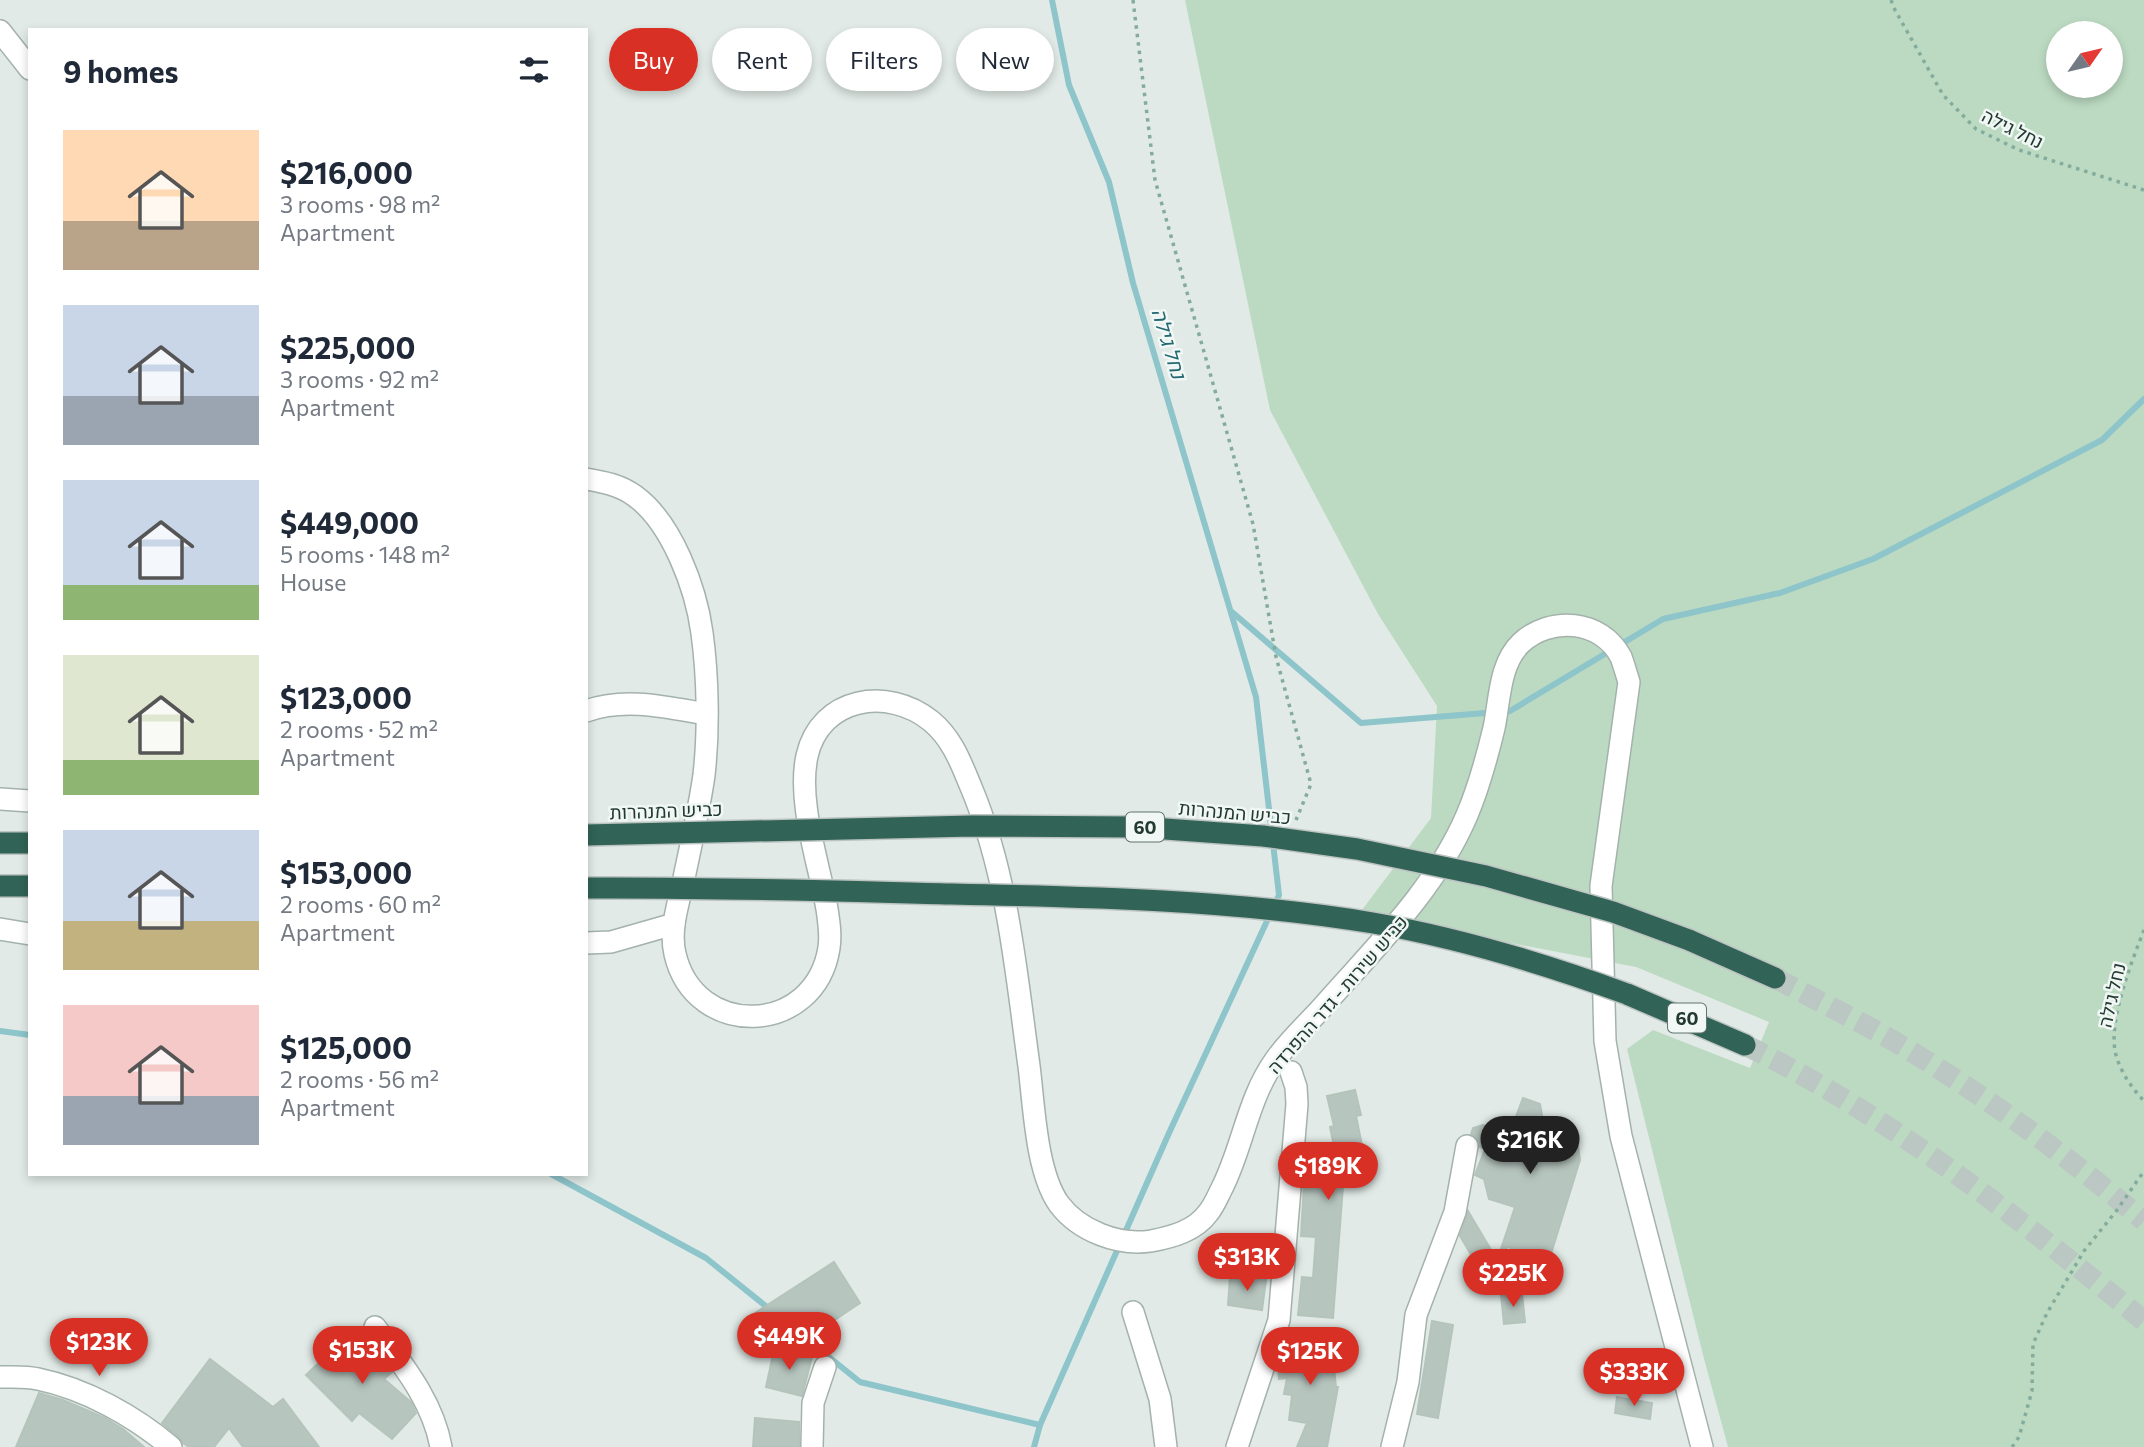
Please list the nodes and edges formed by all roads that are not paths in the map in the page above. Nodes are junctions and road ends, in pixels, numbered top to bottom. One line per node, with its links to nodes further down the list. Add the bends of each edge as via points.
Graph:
1 (0, 31): 2 (street)
2 (28, 66)
3 (588, 479): 5 (street, כביש שירות - גדר ההפרדה, via 630,492 669,536 702,631)
4 (588, 710): 5 (street, via 624,703)
5 (706, 714): 14 (street, כביש שירות - גדר ההפרדה, via 704,774)
6 (0, 799): 7 (street)
7 (28, 801)
8 (588, 835): 18 (highway, כביש המנהרות / 60, bridge, via 972,826 1137,827 1263,836 1357,849 1486,876 1613,912)
9 (0, 843): 10 (highway)
10 (28, 843)
11 (0, 886): 12 (highway)
12 (28, 887)
13 (588, 888): 19 (highway, 60, bridge, via 1048,896 1292,911 1482,947 1627,994)
14 (674, 924): 17 (street, via 611,942); 32 (street, כביש שירות - גדר ההפרדה, via 677,964 691,987 710,1005 748,1018 771,1015 802,999 822,973 829,947 804,782 814,735 828,717 865,702 910,708 929,719 958,756 998,864 1042,1165 1055,1198 1087,1228 1109,1238 1137,1243 1168,1238 1209,1213 1227,1178 1252,1102 1275,1060 1437,872 1466,816 1486,761 1511,654 1538,631 1557,625 1575,624 1593,631 1620,657 1629,682 1601,886 1605,1041 1621,1136)
15 (0, 929): 16 (street)
16 (28, 934)
17 (588, 943)
18 (1775, 978)
19 (1745, 1045)
20 (1291, 1072): 30 (street, via 1297,1104 1279,1320)
21 (1467, 1146): 31 (street, via 1455,1212 1416,1315 1408,1382)
22 (1133, 1312): 29 (street, via 1160,1399)
23 (375, 1327): 27 (street, via 414,1378 438,1428)
24 (825, 1367): 28 (street, via 813,1404)
25 (0, 1377): 26 (street, via 36,1378 80,1392 147,1427)
26 (171, 1447)
27 (441, 1447)
28 (812, 1447)
29 (1166, 1447)
30 (1237, 1447)
31 (1392, 1447)
32 (1702, 1447)

